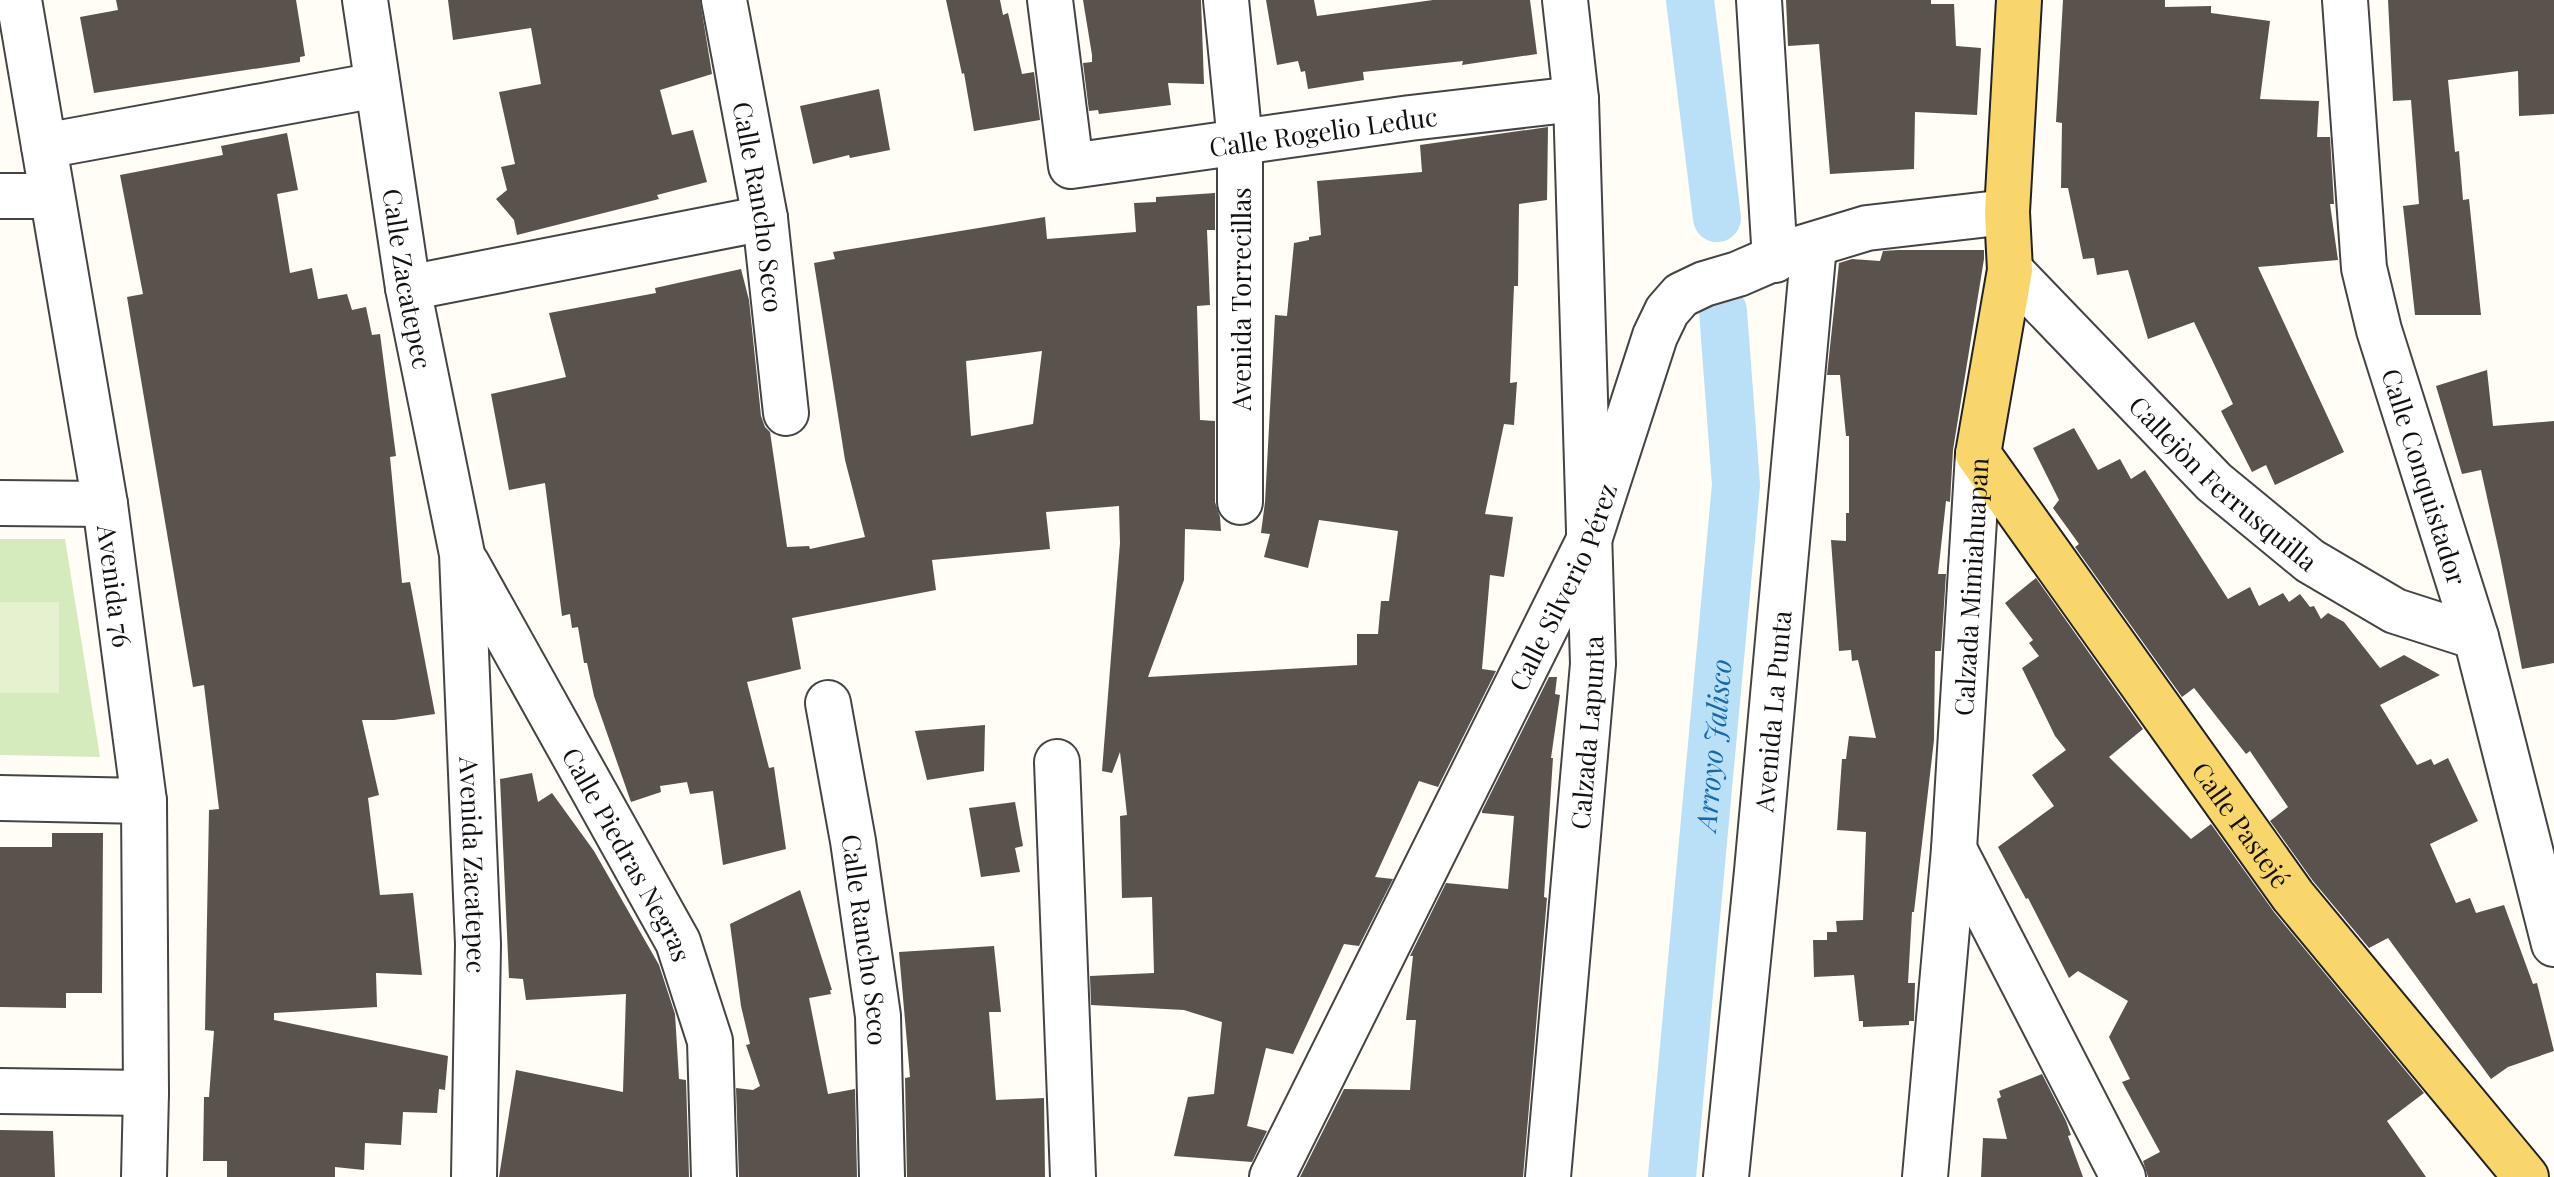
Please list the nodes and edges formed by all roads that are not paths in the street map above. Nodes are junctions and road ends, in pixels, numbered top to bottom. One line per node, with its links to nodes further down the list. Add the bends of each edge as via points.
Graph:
1 (19, 0): 13 (street, Avenida 76)
2 (365, 0): 10 (street, Calle Zacatepec)
3 (724, 0): 17 (street, Calle Rancho Seco)
4 (1050, 0): 12 (street, Calle Rogelio Leduc, via 1071,166)
5 (1226, 0): 12 (street, Avenida Torrecillas)
6 (1565, 0): 11 (street, Calzada Lapunta)
7 (1759, 0): 18 (street)
8 (2019, 0): 16 (main road, Calzada Mimiahuapan)
9 (2345, 0): 28 (street, Calle Conquistador, via 2364,268)
10 (377, 85): 13 (street); 20 (street, Calle Zacatepec)
11 (1576, 99): 12 (street, Calle Rogelio Leduc); 26 (street, Calzada Lapunta)
12 (1240, 142): 23 (street, Avenida Torrecillas)
13 (44, 146): 15 (street, Avenida 76)
14 (0, 196): 15 (street)
15 (51, 196): 25 (street, Avenida 76)
16 (2007, 212): 18 (street, Calle Silverio Pérez, via 1867,228); 19 (main road, Calzada Mimiahuapan)
17 (765, 218): 20 (street); 21 (street, Calle Rancho Seco)
18 (1794, 252): 26 (street, Calle Silverio Pérez, via 1704,284 1681,295 1667,311); 44 (street, Avenida La Punta, via 1756,886)
19 (2010, 270): 22 (main road, Calzada Mimiahuapan); 28 (street, Callejòn Ferrusquilla, via 2214,482 2310,561 2395,611)
20 (408, 288): 27 (street, Calle Zacatepec)
21 (786, 413)
22 (1978, 454): 33 (street, Calzada Mimiahuapan); 47 (main road, Calle Pastejé, via 2293,896)
23 (1240, 502)
24 (0, 503): 25 (street)
25 (105, 504): 32 (street, Avenida 76)
26 (1589, 540): 42 (street, Calle Silverio Pérez); 43 (street, Calzada Lapunta, via 1593,664)
27 (462, 554): 38 (street, Avenida Zacatepec, via 478,944); 39 (street, Calle Piedras Negras, via 678,942 710,1041)
28 (2476, 637): 34 (street, Calle Conquistador)
29 (828, 703): 40 (street, Calle Rancho Seco, via 878,1016)
30 (1057, 762): 41 (street)
31 (0, 798): 32 (street)
32 (144, 801): 36 (street, Avenida 76)
33 (1954, 849): 45 (street, Calzada Mimiahuapan); 46 (street)
34 (2554, 944)
35 (0, 1091): 36 (street)
36 (146, 1093): 37 (street, Avenida 76)
37 (144, 1177)
38 (474, 1177)
39 (714, 1177)
40 (882, 1177)
41 (1073, 1177)
42 (1272, 1177)
43 (1548, 1177)
44 (1726, 1177)
45 (1925, 1177)
46 (2123, 1177)
47 (2526, 1177)

